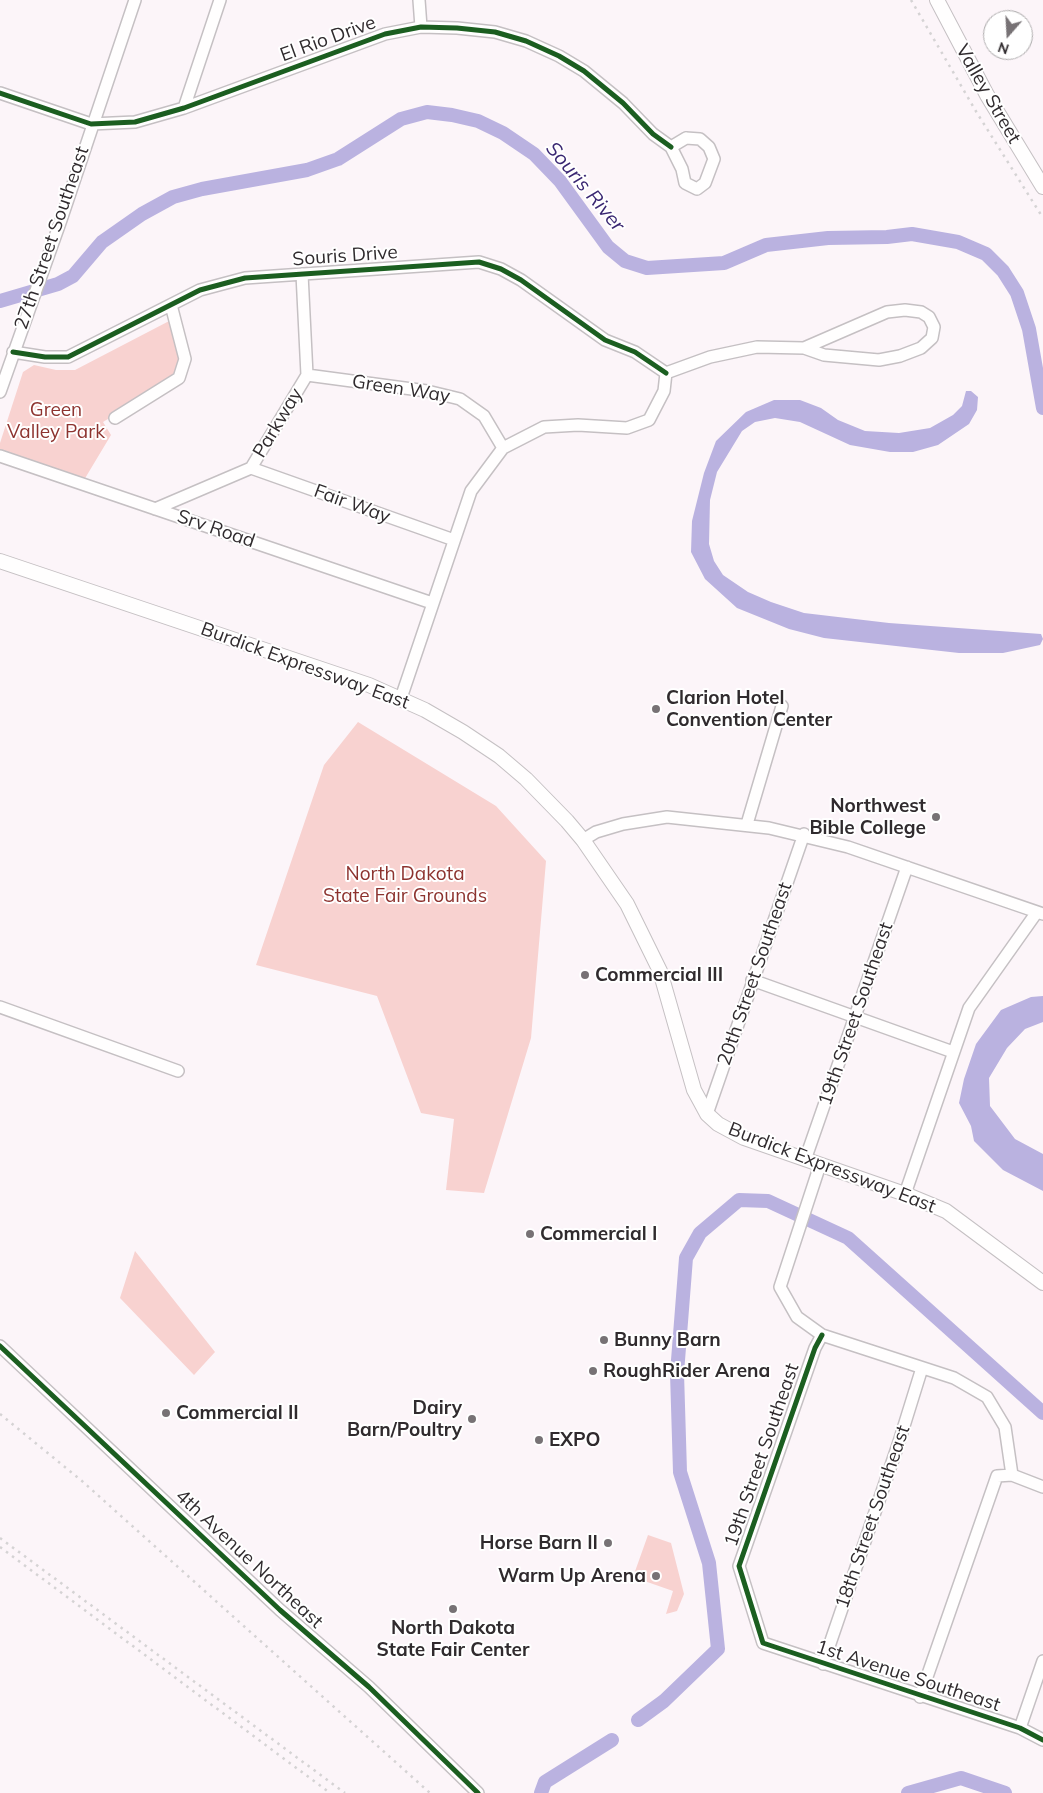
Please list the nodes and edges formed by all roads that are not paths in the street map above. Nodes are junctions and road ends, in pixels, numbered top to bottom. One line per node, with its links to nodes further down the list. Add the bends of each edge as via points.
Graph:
1 (134, 0): 8 (street, 27th Street Southeast)
2 (220, 0): 7 (street)
3 (419, 0): 5 (street)
4 (937, 0): 10 (main road, Valley Street, via 987,95)
5 (421, 27): 7 (street, El Rio Drive, via 385,34 343,48); 9 (street, El Rio Drive, via 495,32 559,56 584,71 623,103 653,134)
6 (0, 93): 8 (street, El Rio Drive)
7 (184, 108): 8 (street, El Rio Drive, via 135,122)
8 (91, 124): 14 (street, 27th Street Southeast)
9 (671, 146): 9 (street, El Rio Drive, via 685,183 697,189 705,183 714,158 709,147 700,139 686,138)
10 (1043, 187)
11 (302, 274): 12 (street, Souris Drive, via 245,278 200,290); 15 (street, Souris Drive, via 478,262 522,280 605,340 635,352); 16 (street, Parkway)
12 (170, 305): 14 (street, Souris Drive, via 68,357); 18 (street, via 185,359 179,378)
13 (804, 348): 13 (street, via 886,312 921,312 929,317 934,327 932,338 921,348 886,359 824,355); 15 (street, via 757,347 710,357)
14 (13, 352): 17 (street, 27th Street Southeast)
15 (666, 373): 19 (street, via 664,391 649,420 627,428 544,427)
16 (307, 375): 19 (street, Green Way, via 427,391 460,399 484,416); 21 (street, Parkway)
17 (0, 392)
18 (115, 418)
19 (503, 448): 23 (street, via 471,491)
20 (0, 456): 22 (street, Srv Road)
21 (251, 468): 22 (street, Parkway); 23 (street, Fair Way)
22 (156, 509): 25 (street, Srv Road)
23 (454, 540): 25 (street)
24 (0, 561): 26 (main road, Burdick Expressway East)
25 (432, 603): 26 (street)
26 (401, 698): 30 (main road, Burdick Expressway East, via 499,756 540,793)
27 (782, 706): 28 (street)
28 (747, 824): 29 (street); 30 (street, via 690,818 645,818 596,832)
29 (804, 834): 31 (street); 35 (street, 20th Street Southeast)
30 (583, 840): 32 (main road, Burdick Expressway East)
31 (907, 867): 34 (street); 37 (street, 19th Street Southeast)
32 (611, 879): 33 (main road, Burdick Expressway East); 40 (main road, Burdick Expressway East, via 642,932 660,972 694,1090)
33 (622, 895)
34 (1040, 913): 38 (street, via 968,1008)
35 (752, 980): 37 (street); 40 (street, 20th Street Southeast)
36 (0, 1007): 39 (street)
37 (855, 1017): 38 (street); 41 (street, 19th Street Southeast)
38 (953, 1052): 43 (street)
39 (178, 1071)
40 (707, 1114): 41 (main road, Burdick Expressway East, via 728,1130)
41 (805, 1160): 42 (main road, Burdick Expressway East)
42 (820, 1165): 43 (main road, Burdick Expressway East); 45 (street, via 780,1287 797,1317)
43 (905, 1194): 44 (main road, Burdick Expressway East, via 958,1218)
44 (1043, 1282)
45 (822, 1335): 47 (street); 50 (street, 19th Street Southeast, via 739,1566)
46 (0, 1346): 56 (street, 4th Avenue Northeast)
47 (922, 1368): 48 (street, via 954,1378 987,1398 1005,1427); 52 (street, 18th Street Southeast)
48 (1012, 1476): 49 (street); 53 (street, via 997,1476)
49 (1043, 1487)
50 (763, 1644): 52 (street, 1st Avenue Southeast)
51 (1043, 1662): 54 (street)
52 (824, 1664): 53 (street, 1st Avenue Southeast)
53 (920, 1697): 54 (street, 1st Avenue Southeast)
54 (1020, 1728): 55 (street, 1st Avenue Southeast)
55 (1043, 1740)
56 (478, 1793)

